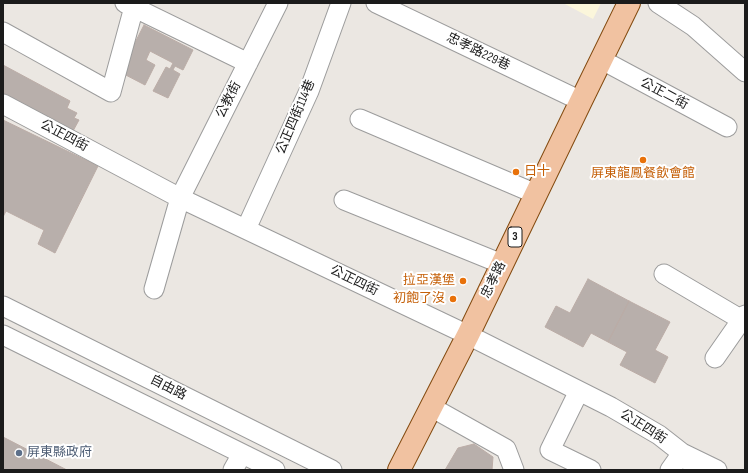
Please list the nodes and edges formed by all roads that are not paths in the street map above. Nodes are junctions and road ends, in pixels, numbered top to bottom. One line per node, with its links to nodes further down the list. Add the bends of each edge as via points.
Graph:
1 (278, 3): 9 (street, 公教街)
2 (341, 3): 18 (street, 公正四街114巷, via 309,91)
3 (376, 3): 11 (street, 忠孝路229巷)
4 (630, 3): 8 (main road, 忠孝路 / 3)
5 (658, 3): 10 (street, via 693,26)
6 (129, 5): 7 (street, via 111,92); 9 (street)
7 (3, 32)
8 (602, 60): 11 (main road, 忠孝路 / 3); 14 (street, 公正二街)
9 (248, 62): 16 (street, 公教街)
10 (745, 72)
11 (581, 101): 15 (main road, 忠孝路 / 3)
12 (3, 104): 16 (street, 公正四街)
13 (360, 119): 15 (street)
14 (727, 127)
15 (536, 194): 19 (main road, 忠孝路 / 3)
16 (180, 198): 18 (street, 公正四街); 21 (street, 公教街)
17 (344, 200): 19 (street)
18 (246, 229): 25 (street, 公正四街)
19 (502, 264): 25 (main road, 忠孝路 / 3)
20 (664, 274): 23 (street)
21 (154, 289)
22 (3, 306): 26 (street, 自由路)
23 (744, 319): 27 (street)
24 (3, 334): 28 (street, 自由路)
25 (468, 335): 29 (street, 公正四街); 30 (main road, 忠孝路 / 3)
26 (106, 357): 28 (street); 34 (street, 自由路)
27 (715, 358)
28 (95, 380): 32 (street, 自由路)
29 (579, 391): 31 (street, 公正四街, via 653,432); 37 (street, via 550,450)
30 (431, 407): 35 (main road, 忠孝路 / 3); 36 (street, via 506,449)
31 (682, 453): 38 (street); 39 (street, 公正四街); 40 (street)
32 (237, 462): 33 (street, 自由路)
33 (275, 470)
34 (332, 470)
35 (399, 470)
36 (514, 470)
37 (591, 470)
38 (670, 470)
39 (697, 470)
40 (717, 470)

